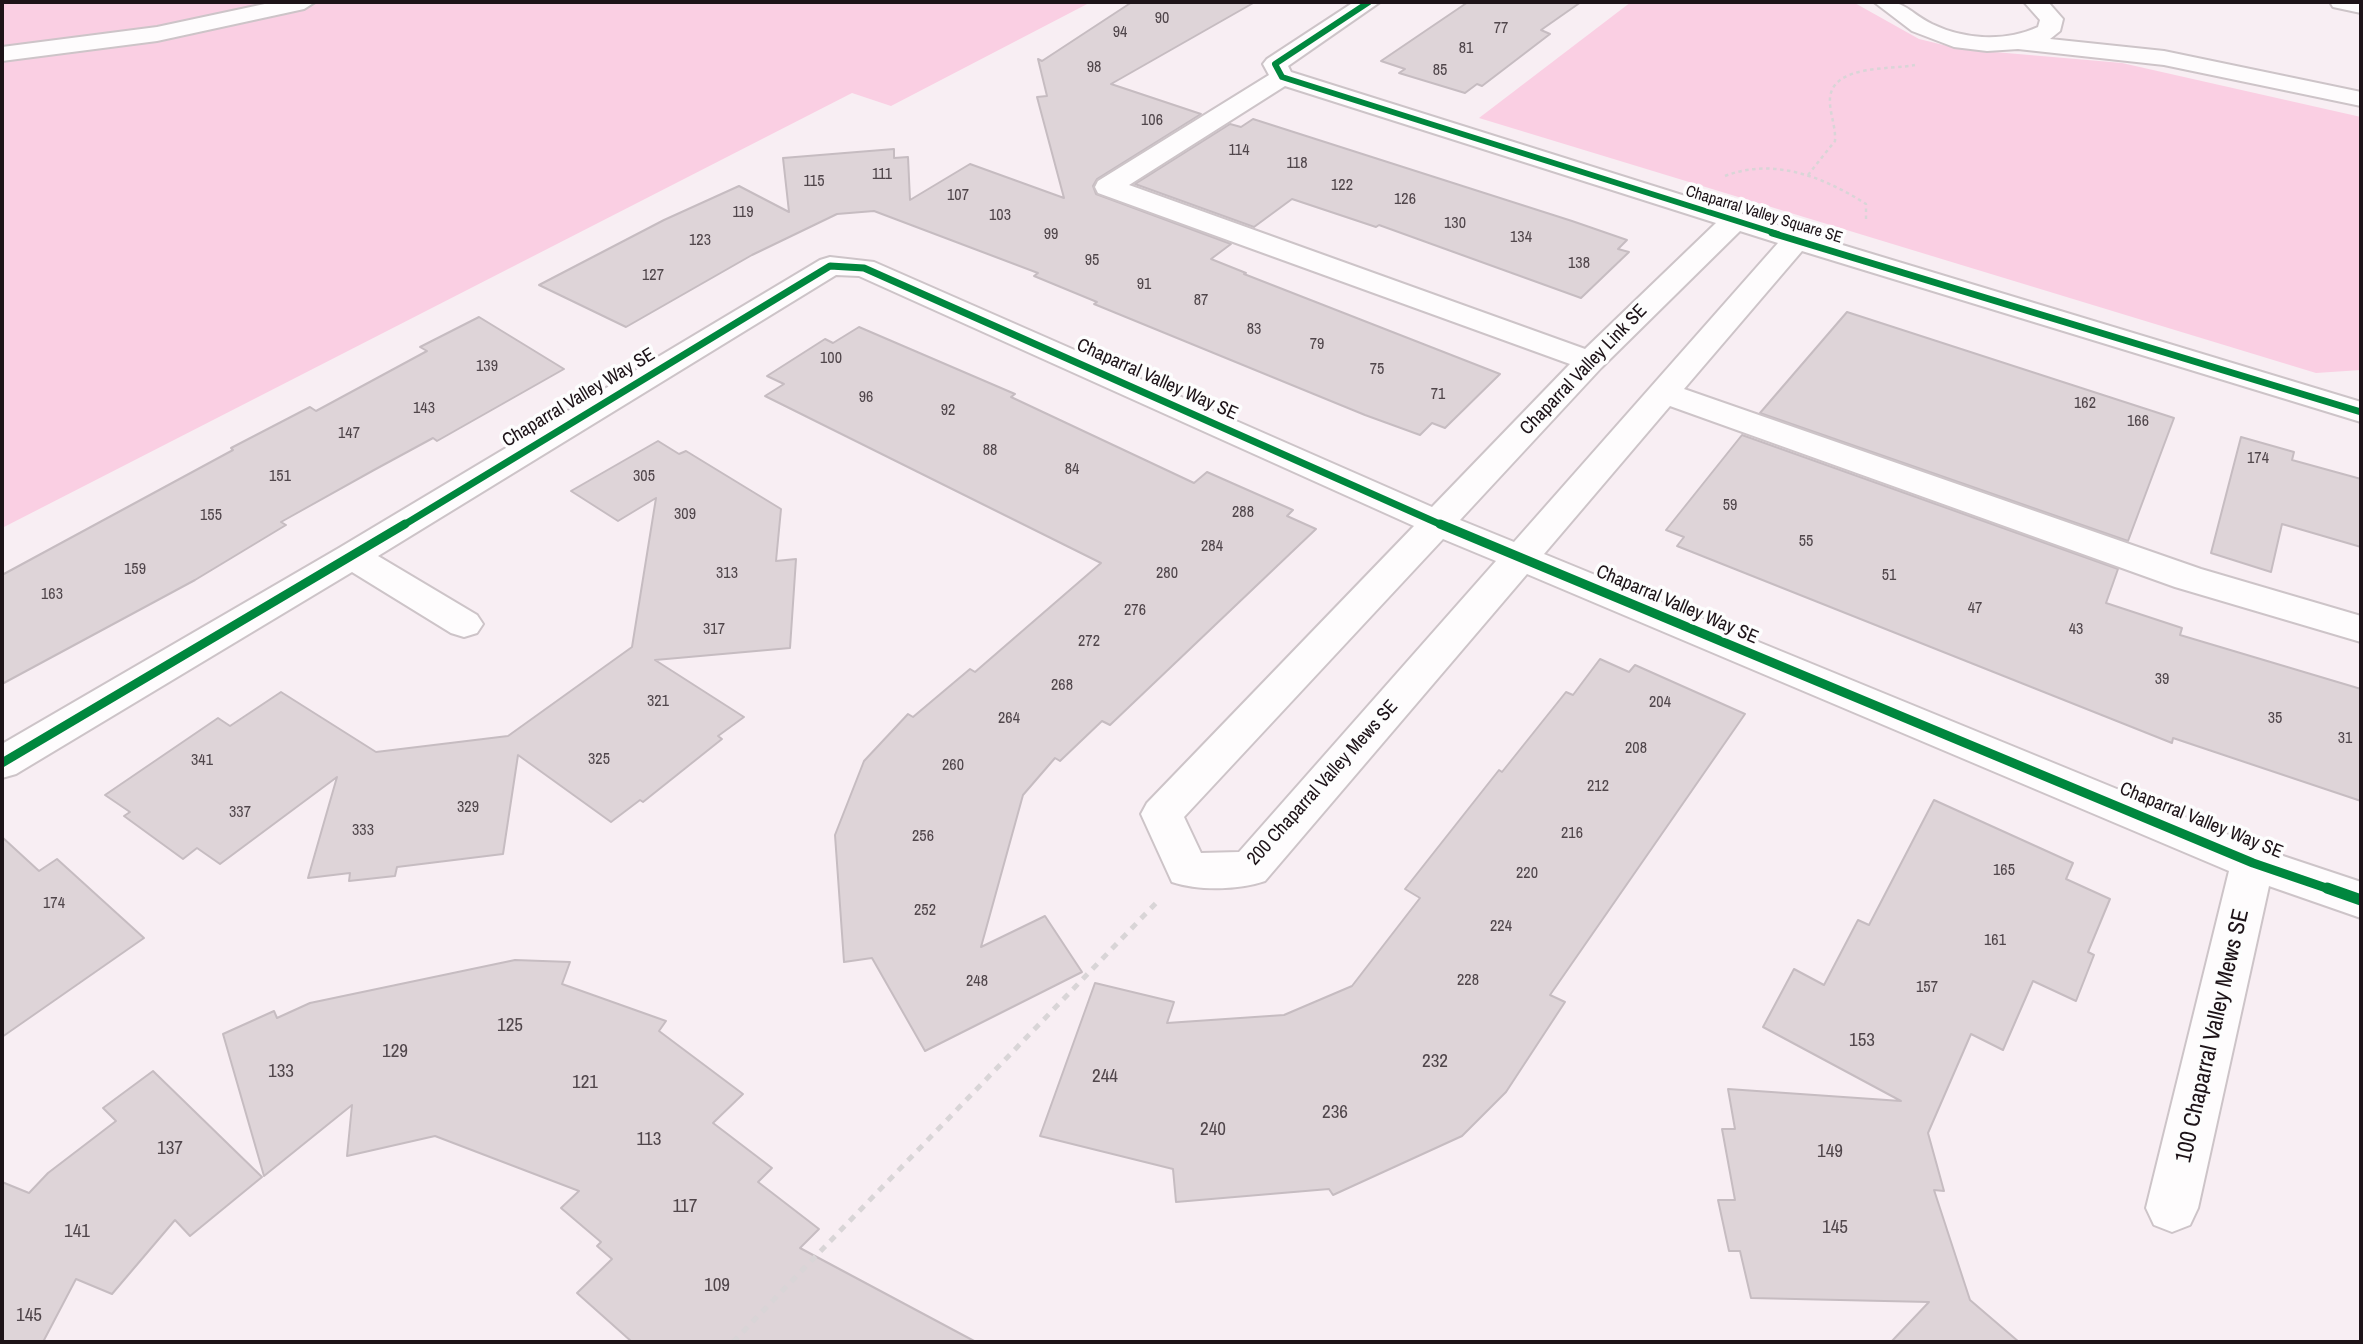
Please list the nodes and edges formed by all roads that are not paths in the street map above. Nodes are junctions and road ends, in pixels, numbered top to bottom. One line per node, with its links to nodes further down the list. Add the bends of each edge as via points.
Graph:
1 (304, 2): 8 (street, via 157,34)
2 (1369, 2): 10 (street, via 1275,64)
3 (2342, 2): 6 (street)
4 (2038, 4): 7 (street, via 2052,19 2050,29); 9 (street, via 2084,29)
5 (1895, 5): 7 (street, via 1928,31 1990,44)
6 (2361, 6)
7 (2022, 43): 9 (street)
8 (2, 54)
9 (2164, 58): 11 (street)
10 (1282, 77): 12 (street, Chaparral Valley Square SE); 14 (street, via 1108,187)
11 (2361, 99)
12 (1734, 221): 13 (street, Chaparral Valley Square SE); 14 (street, Chaparral Valley Link SE)
13 (1796, 240): 15 (street); 16 (street, Chaparral Valley Square SE)
14 (1591, 361): 17 (street, Chaparral Valley Link SE)
15 (1664, 393): 19 (street); 21 (street, via 2188,578)
16 (2361, 412)
17 (1437, 523): 18 (street, Chaparral Valley Way SE, via 864,268 830,266); 19 (street, Chaparral Valley Way SE); 19 (street, 200 Chaparral Valley Mews SE, via 1162,814 1187,870 1251,869)
18 (352, 556): 20 (street); 22 (street, Chaparral Valley Way SE)
19 (1521, 559): 23 (street, Chaparral Valley Way SE)
20 (464, 624)
21 (2361, 629)
22 (2, 763)
23 (2253, 863): 24 (street, Chaparral Valley Way SE); 25 (street, 100 Chaparral Valley Mews SE)
24 (2361, 900)
25 (2172, 1208)

